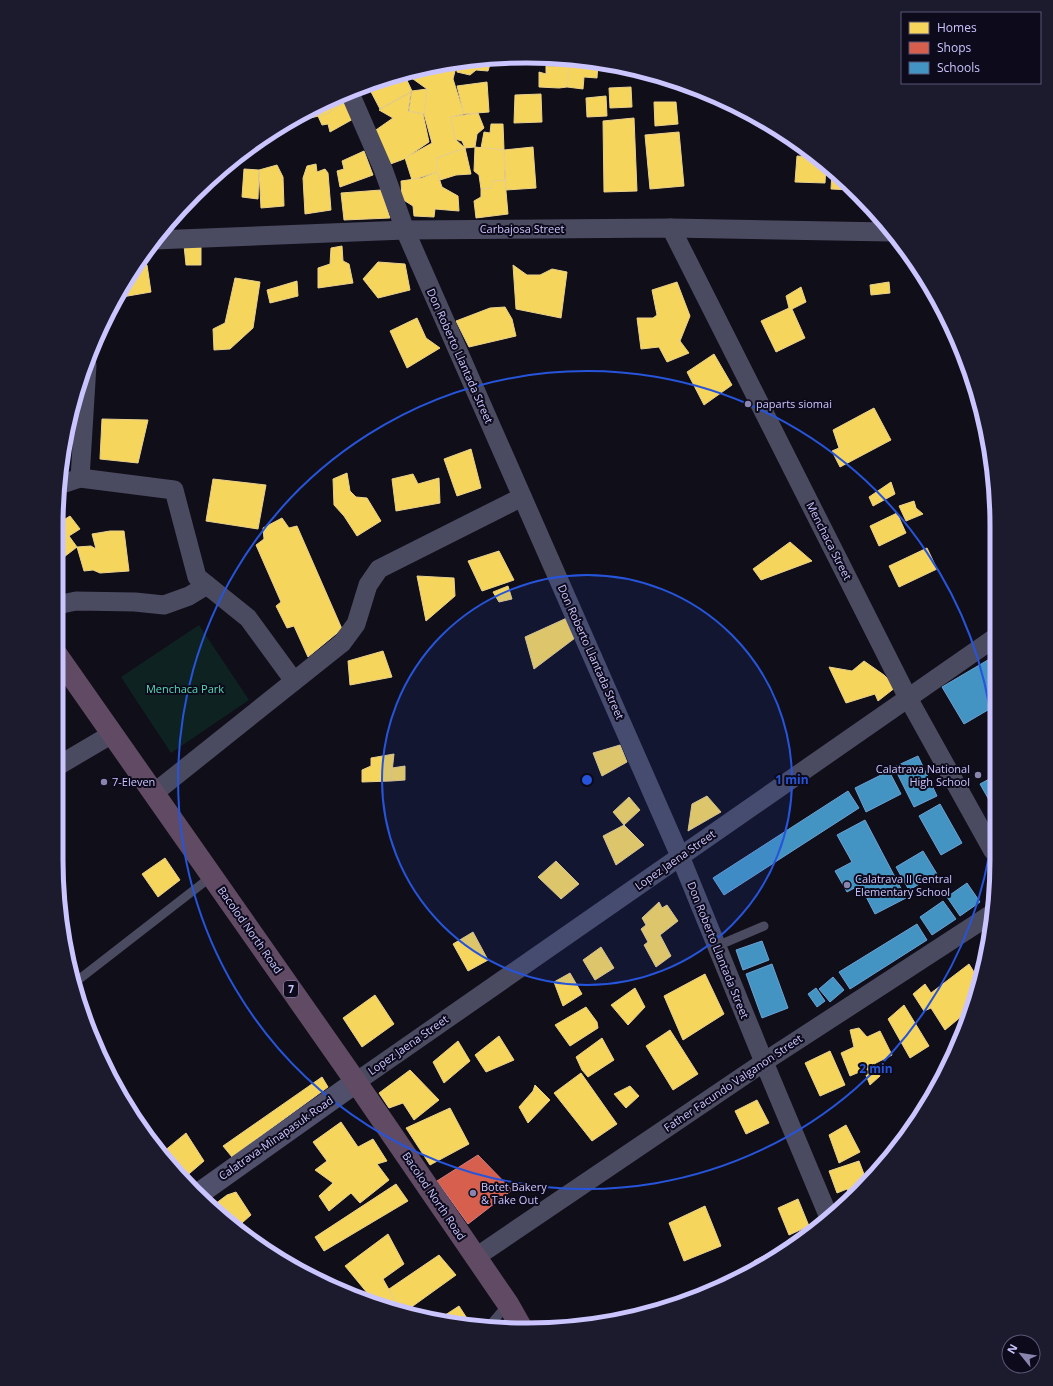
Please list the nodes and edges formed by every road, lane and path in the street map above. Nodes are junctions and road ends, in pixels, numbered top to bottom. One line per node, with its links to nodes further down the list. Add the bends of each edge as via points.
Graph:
1 (352, 97): 3 (street, Don Roberto Llantada Street, via 383,169)
2 (671, 228): 3 (street, Carbajosa Street); 4 (street, Carbajosa Street); 15 (street, Menchaca Street)
3 (405, 230): 5 (street, Carbajosa Street); 9 (street, Don Roberto Llantada Street)
4 (884, 232)
5 (163, 240)
6 (86, 385): 7 (street)
7 (80, 478): 8 (street); 10 (street, via 174,490 198,577)
8 (65, 484)
9 (522, 497): 14 (street, via 379,569 368,585 356,624 342,643); 20 (street, Don Roberto Llantada Street)
10 (207, 585): 11 (street, via 189,596 164,605 76,601); 14 (street, via 248,618)
11 (63, 604)
12 (990, 641): 15 (street, Lopez Jaena Street)
13 (63, 664): 16 (highway, Bacolod North Road / 7)
14 (294, 681): 18 (street)
15 (908, 698): 19 (street, Menchaca Street); 20 (street, Lopez Jaena Street)
16 (112, 734): 17 (street); 18 (highway, Bacolod North Road / 7)
17 (63, 763)
18 (154, 793): 21 (highway, Bacolod North Road / 7)
19 (990, 845)
20 (680, 856): 24 (street, Don Roberto Llantada Street); 27 (street, Lopez Jaena Street)
21 (212, 876): 25 (lane); 27 (highway, Bacolod North Road / 7)
22 (986, 917): 26 (street, Father Facundo Valganon Street)
23 (764, 926): 24 (lane)
24 (717, 946): 26 (street, Don Roberto Llantada Street)
25 (79, 979)
26 (764, 1062): 29 (street, Don Roberto Llantada Street); 30 (street, Father Facundo Valganon Street)
27 (356, 1082): 28 (main road, Calatrava-Minapasuk Road); 30 (highway, Bacolod North Road / 7)
28 (203, 1191)
29 (827, 1212)
30 (476, 1257): 31 (highway, Bacolod North Road / 7)
31 (508, 1304): 32 (lane); 33 (highway, Bacolod North Road / 7)
32 (493, 1322)
33 (519, 1323)

